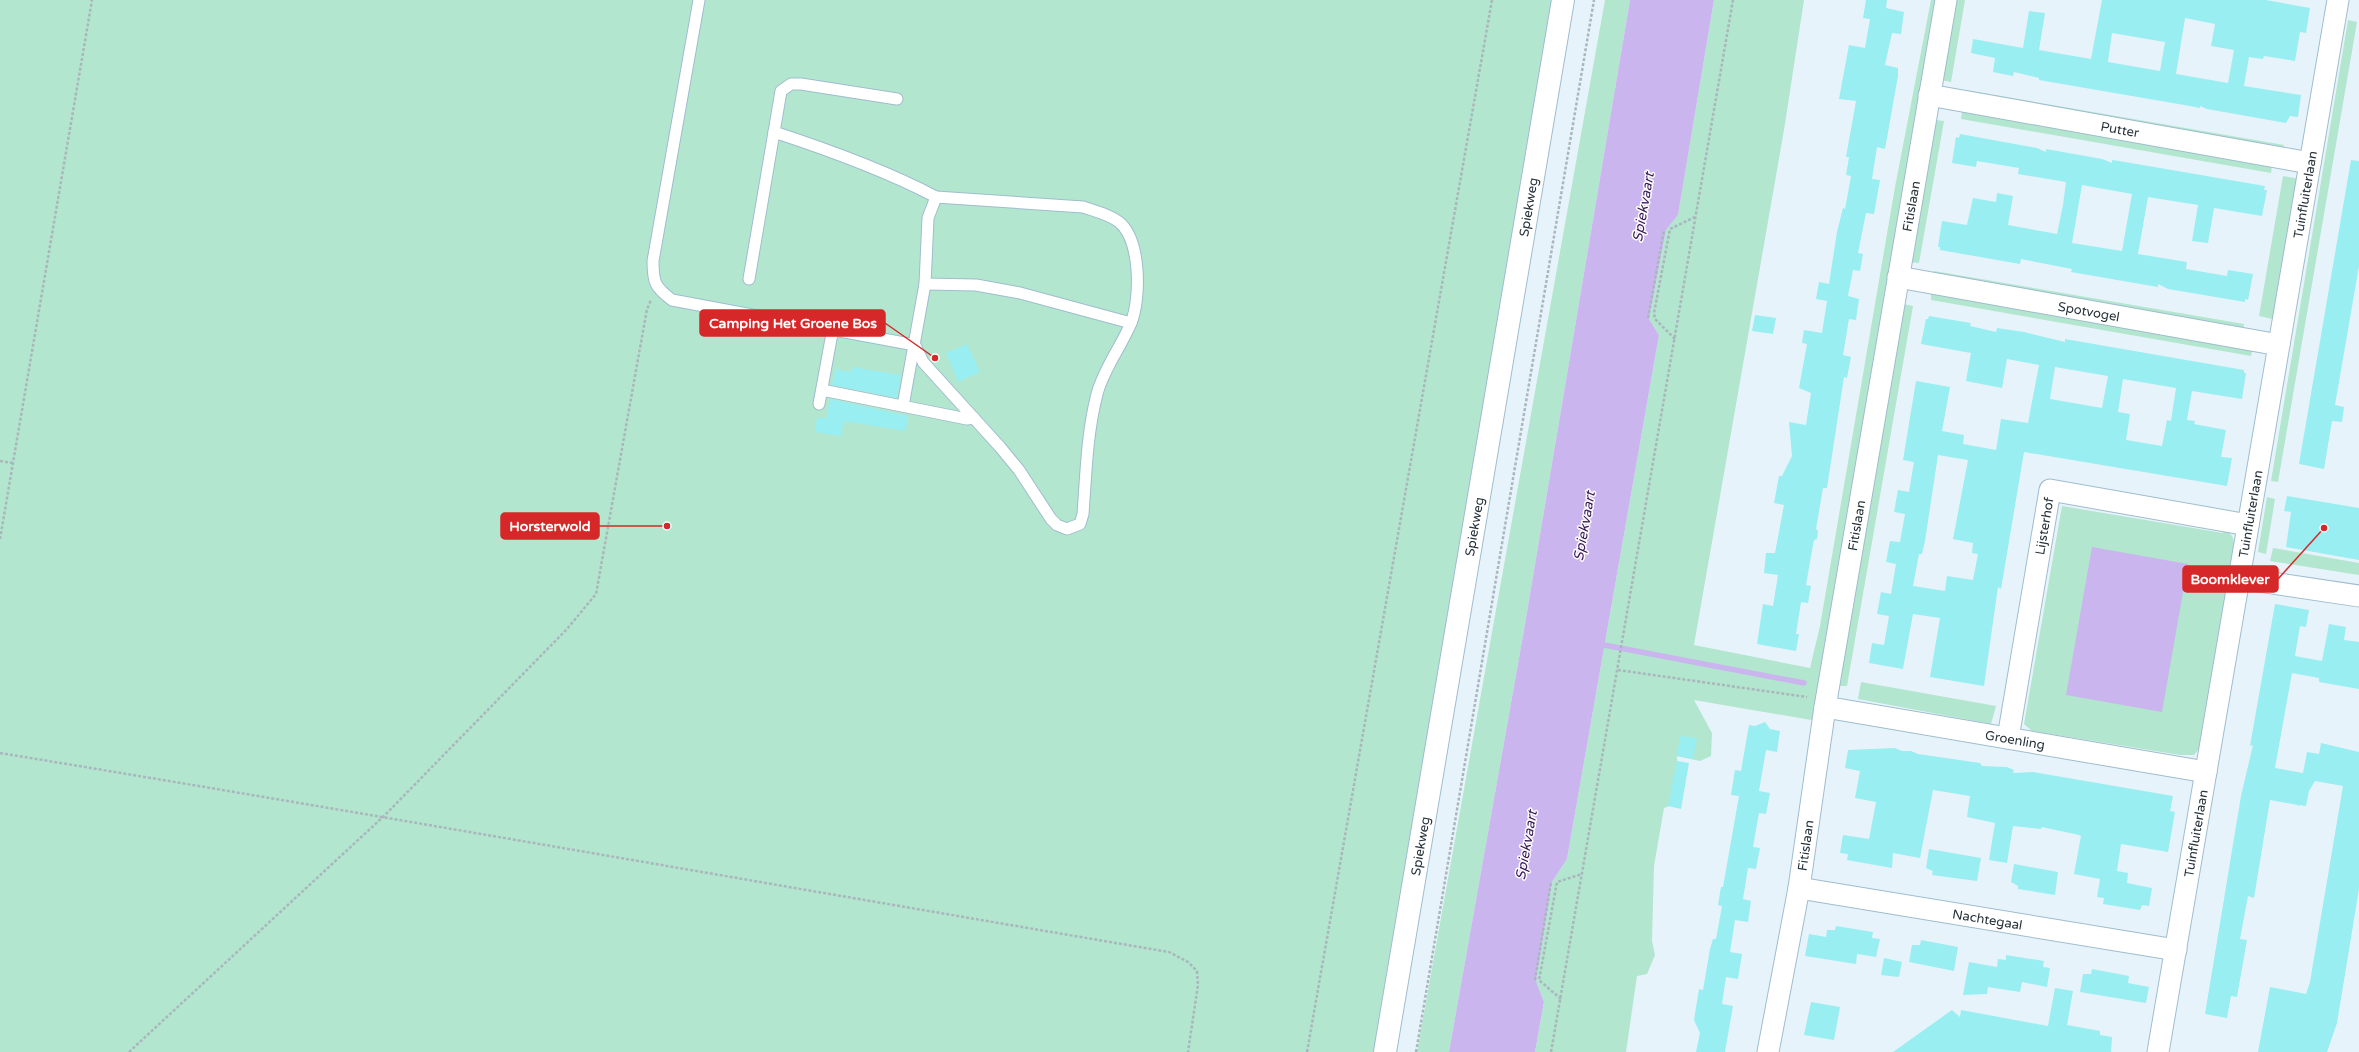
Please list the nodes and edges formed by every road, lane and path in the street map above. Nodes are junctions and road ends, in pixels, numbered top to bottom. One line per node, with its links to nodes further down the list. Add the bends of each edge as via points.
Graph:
1 (92, 0): 31 (path)
2 (699, 0): 19 (lane, via 653,261)
3 (1492, 0): 50 (path)
4 (1563, 0): 51 (main road, Spiekweg)
5 (1594, 0): 52 (path)
6 (1733, 0): 14 (path)
7 (1946, 0): 9 (street, Fitislaan)
8 (2338, 0): 12 (street, Tuinfluiterlaan)
9 (1929, 95): 12 (street, Putter); 16 (street, Fitislaan)
10 (896, 99): 11 (lane, via 791,84 781,91)
11 (774, 132): 13 (lane, via 858,162); 17 (lane)
12 (2310, 163): 25 (street, Tuinfluiterlaan)
13 (936, 197): 18 (lane, via 928,218); 21 (lane, via 1083,207 1103,213 1119,222 1129,233 1137,273 1138,301)
14 (1696, 217): 23 (path); 23 (path, via 1670,229 1654,313 1655,319)
15 (1664, 230): 20 (path)
16 (1898, 278): 25 (street, Spotvogel); 37 (street, Fitislaan)
17 (749, 279)
18 (925, 284): 21 (lane, via 983,286 1020,293); 24 (lane)
19 (656, 288): 22 (lane, via 672,300); 41 (path, via 647,310 596,594 567,629)
20 (1648, 318)
21 (1131, 323): 29 (lane, via 1102,378 1098,392 1080,524 1067,529 1057,525 1019,470)
22 (833, 328): 24 (lane); 26 (lane)
23 (1675, 339): 36 (path)
24 (914, 345): 28 (lane); 29 (lane, via 923,362)
25 (2279, 345): 32 (street, Tuinfluiterlaan)
26 (822, 390): 27 (lane); 28 (lane)
27 (819, 404)
28 (903, 406): 29 (lane, via 967,419)
29 (974, 418)
30 (0, 461): 31 (path)
31 (13, 463): 33 (path)
32 (2248, 525): 34 (street, Tuinfluiterlaan); 38 (street, Lijsterhof, via 2050,490)
33 (0, 539)
34 (2239, 578): 35 (street); 40 (street, Tuinfluiterlaan)
35 (2359, 596)
36 (1618, 670): 37 (path); 42 (path)
37 (1826, 703): 38 (street, Groenling); 44 (street, Fitislaan)
38 (2008, 738): 40 (street, Groenling)
39 (0, 753): 41 (path)
40 (2206, 772): 45 (street, Tuinfluiterlaan)
41 (384, 816): 48 (path); 49 (path, via 1169,952 1188,962 1197,971 1198,985)
42 (1582, 874): 47 (path); 47 (path, via 1557,882 1539,980)
43 (1551, 882): 46 (path)
44 (1798, 888): 45 (street, Nachtegaal); 54 (street, Fitislaan)
45 (2176, 950): 55 (street, Tuinfluiterlaan)
46 (1535, 980)
47 (1561, 999): 53 (path)
48 (129, 1052)
49 (1188, 1052)
50 (1307, 1052)
51 (1385, 1052)
52 (1416, 1052)
53 (1551, 1052)
54 (1768, 1052)
55 (2158, 1052)

